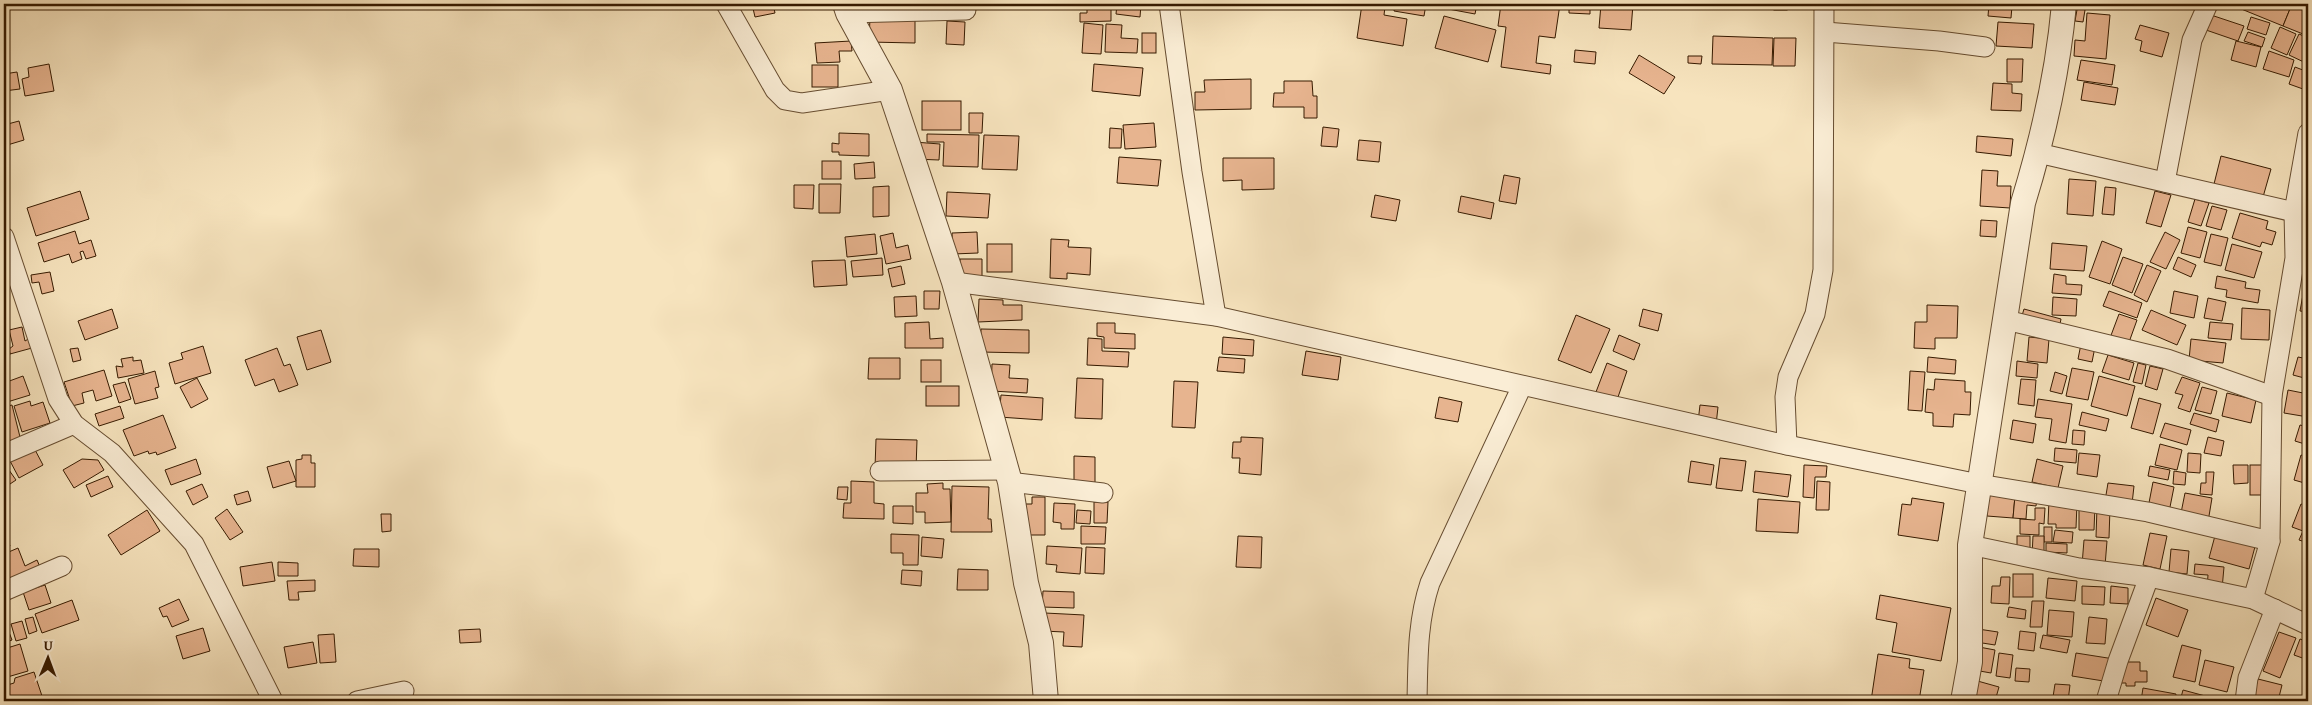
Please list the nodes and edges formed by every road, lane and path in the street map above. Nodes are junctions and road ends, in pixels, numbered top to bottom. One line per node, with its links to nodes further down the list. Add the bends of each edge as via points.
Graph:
1 (726, 4): 10 (street, via 775,90 785,100 802,103)
2 (1169, 4): 18 (street)
3 (1824, 4): 8 (street)
4 (2064, 4): 12 (street, via 2059,52)
5 (2208, 4): 13 (street, via 2192,40)
6 (847, 8): 7 (street); 10 (street)
7 (966, 10)
8 (1825, 32): 9 (street); 23 (street, via 1823,270 1816,314 1788,377)
9 (1985, 47)
10 (890, 90): 17 (street)
11 (2308, 133): 14 (street)
12 (2038, 153): 13 (street); 19 (street, via 2023,203)
13 (2165, 182): 14 (street)
14 (2294, 212): 16 (street)
15 (4, 237): 22 (street, via 58,399)
16 (2301, 258): 21 (street)
17 (954, 282): 18 (street); 26 (street)
18 (1216, 316): 20 (street)
19 (2006, 320): 21 (street, via 2167,359); 27 (street)
20 (1522, 386): 23 (street); 41 (street, via 1423,604)
21 (2272, 396): 29 (street)
22 (74, 424): 24 (street); 38 (street, via 112,454 194,544)
23 (1787, 445): 27 (street)
24 (4, 454)
25 (880, 471): 26 (street)
26 (1008, 476): 28 (street); 40 (street, via 1026,583 1041,643)
27 (1979, 484): 29 (street, via 2148,512); 30 (street)
28 (1103, 493)
29 (2270, 541): 34 (street)
30 (1970, 545): 32 (street, via 2079,568); 42 (street, via 1970,662)
31 (62, 566): 33 (street)
32 (2149, 577): 34 (street); 43 (street)
33 (4, 590)
34 (2253, 599): 35 (street)
35 (2274, 609): 36 (street); 44 (street, via 2248,678)
36 (2308, 625)
37 (404, 691): 39 (street)
38 (273, 701)
39 (357, 701)
40 (1046, 701)
41 (1417, 701)
42 (1963, 701)
43 (2106, 701)
44 (2245, 701)

